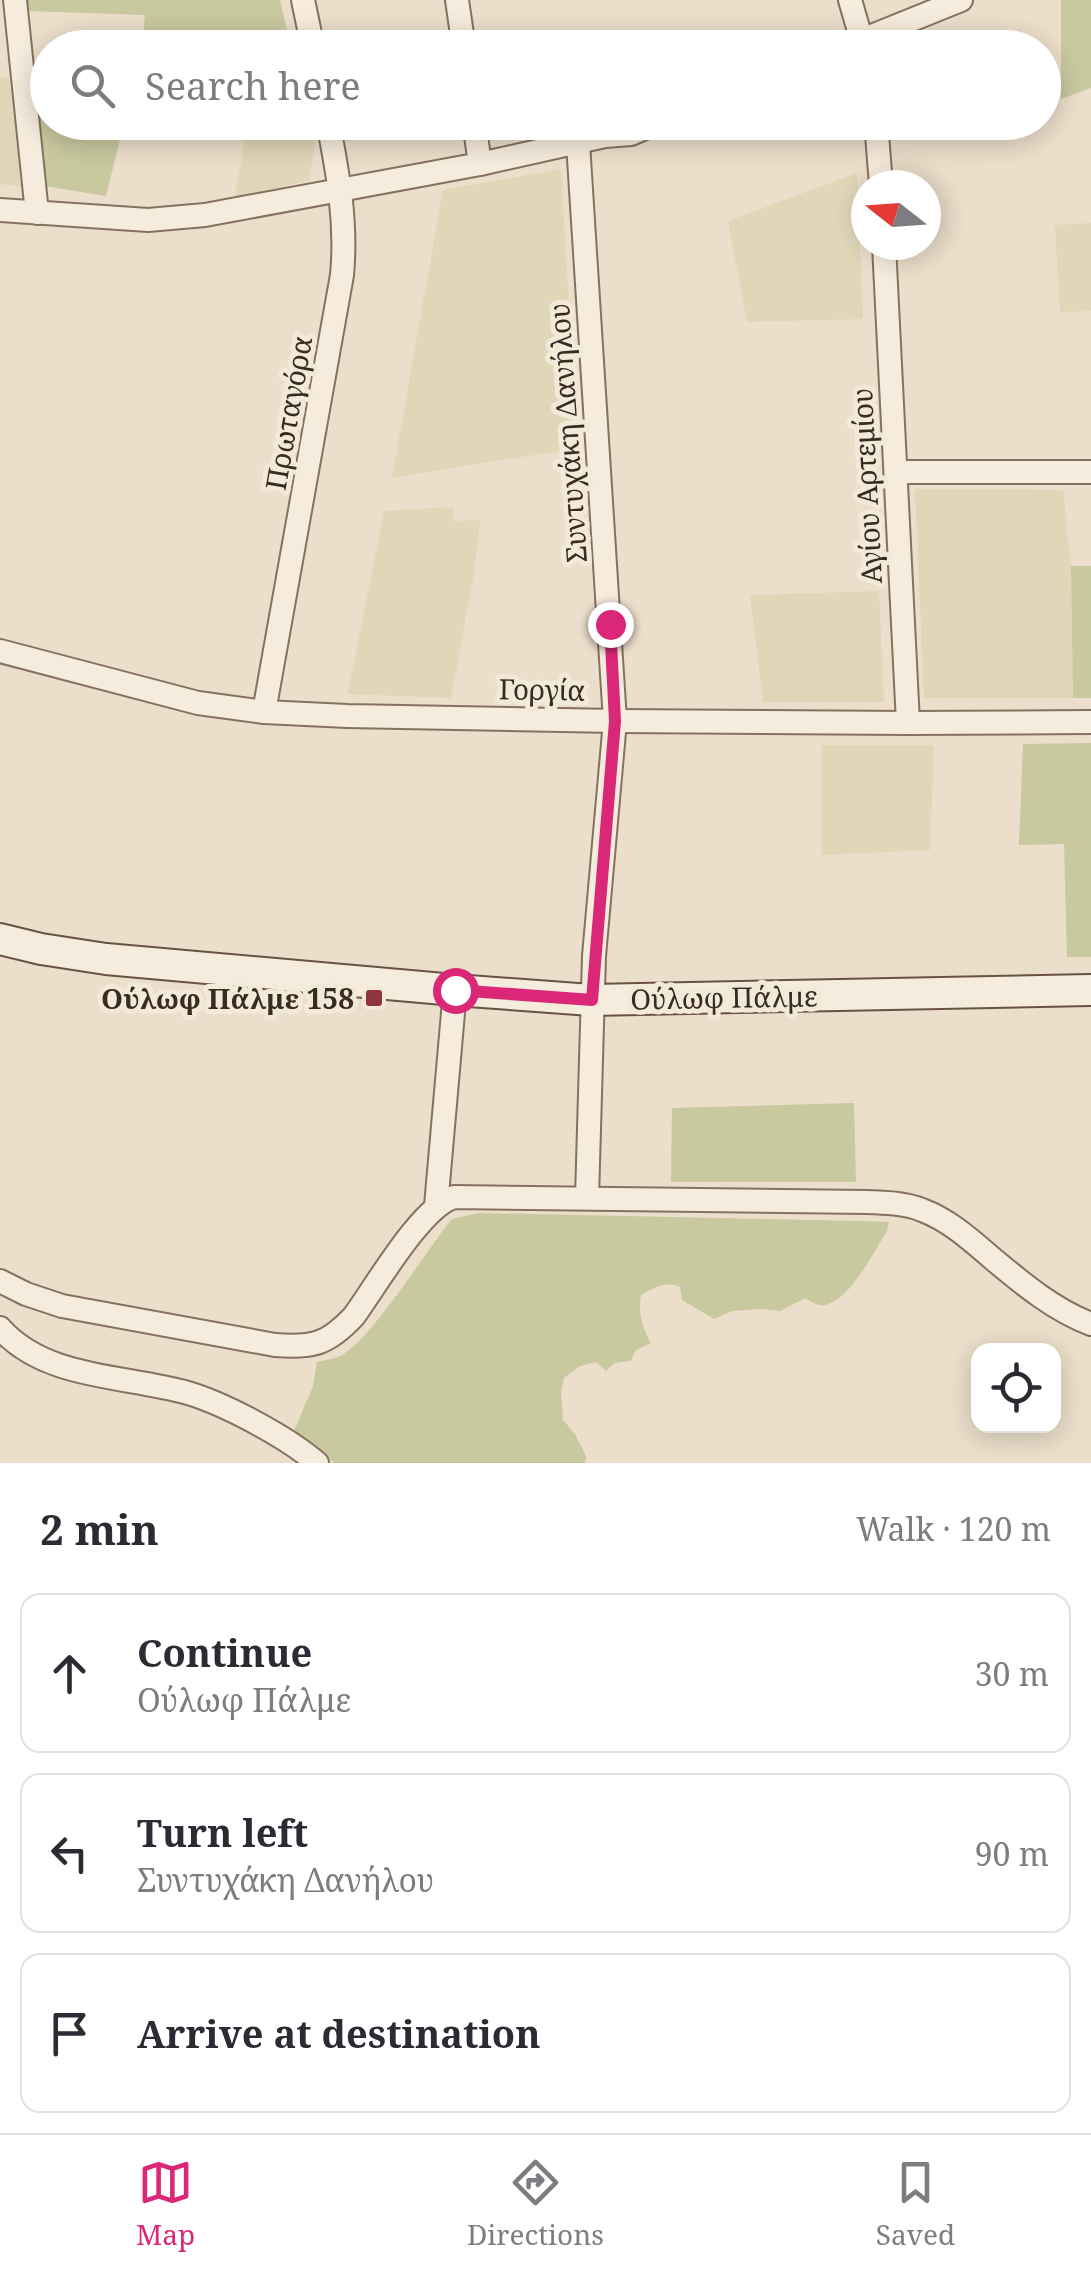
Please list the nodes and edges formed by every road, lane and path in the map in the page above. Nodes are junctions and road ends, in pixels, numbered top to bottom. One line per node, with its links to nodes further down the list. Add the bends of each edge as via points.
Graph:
1 (15, 0): 10 (street)
2 (303, 0): 6 (street)
3 (457, 0): 7 (street)
4 (850, 0): 8 (street)
5 (961, 0): 9 (street)
6 (309, 30)
7 (461, 30)
8 (854, 30)
9 (891, 30)
10 (30, 139)
11 (30, 140): 21 (street)
12 (332, 140): 19 (street, Πρωταγόρα)
13 (477, 140): 17 (street)
14 (592, 140): 16 (street)
15 (877, 140): 18 (street)
16 (578, 144): 17 (street); 27 (street, Συντυχάκη Δανήλου)
17 (480, 164): 19 (street)
18 (880, 170)
19 (342, 191): 21 (street, via 178,218); 26 (street, Πρωταγόρα, via 340,300)
20 (0, 210): 21 (street)
21 (38, 213)
22 (885, 260): 23 (street, Αγίου Αρτεμίου)
23 (896, 472): 24 (street); 29 (street, Αγίου Αρτεμίου)
24 (1091, 472)
25 (0, 651): 26 (street, Γοργία, via 198,704)
26 (264, 712): 27 (street, Γοργία)
27 (615, 721): 29 (street, Γοργία); 33 (street, Συντυχάκη Δανήλου)
28 (1091, 722): 29 (street, Γοργία)
29 (908, 724)
30 (0, 939): 31 (street, Ούλωφ Πάλμε, via 106,959)
31 (455, 990): 33 (street, Ούλωφ Πάλμε); 35 (street)
32 (1091, 990): 33 (street, Ούλωφ Πάλμε)
33 (592, 1000): 34 (street, Συντυχάκη Δανήλου)
34 (587, 1198): 35 (street, via 464,1196); 37 (street, via 910,1206 951,1225 1047,1301)
35 (436, 1206): 36 (street, via 354,1316 310,1346 93,1312)
36 (0, 1281)
37 (1091, 1324)
38 (0, 1328): 39 (street, via 34,1354 82,1372 208,1400)
39 (316, 1463)

